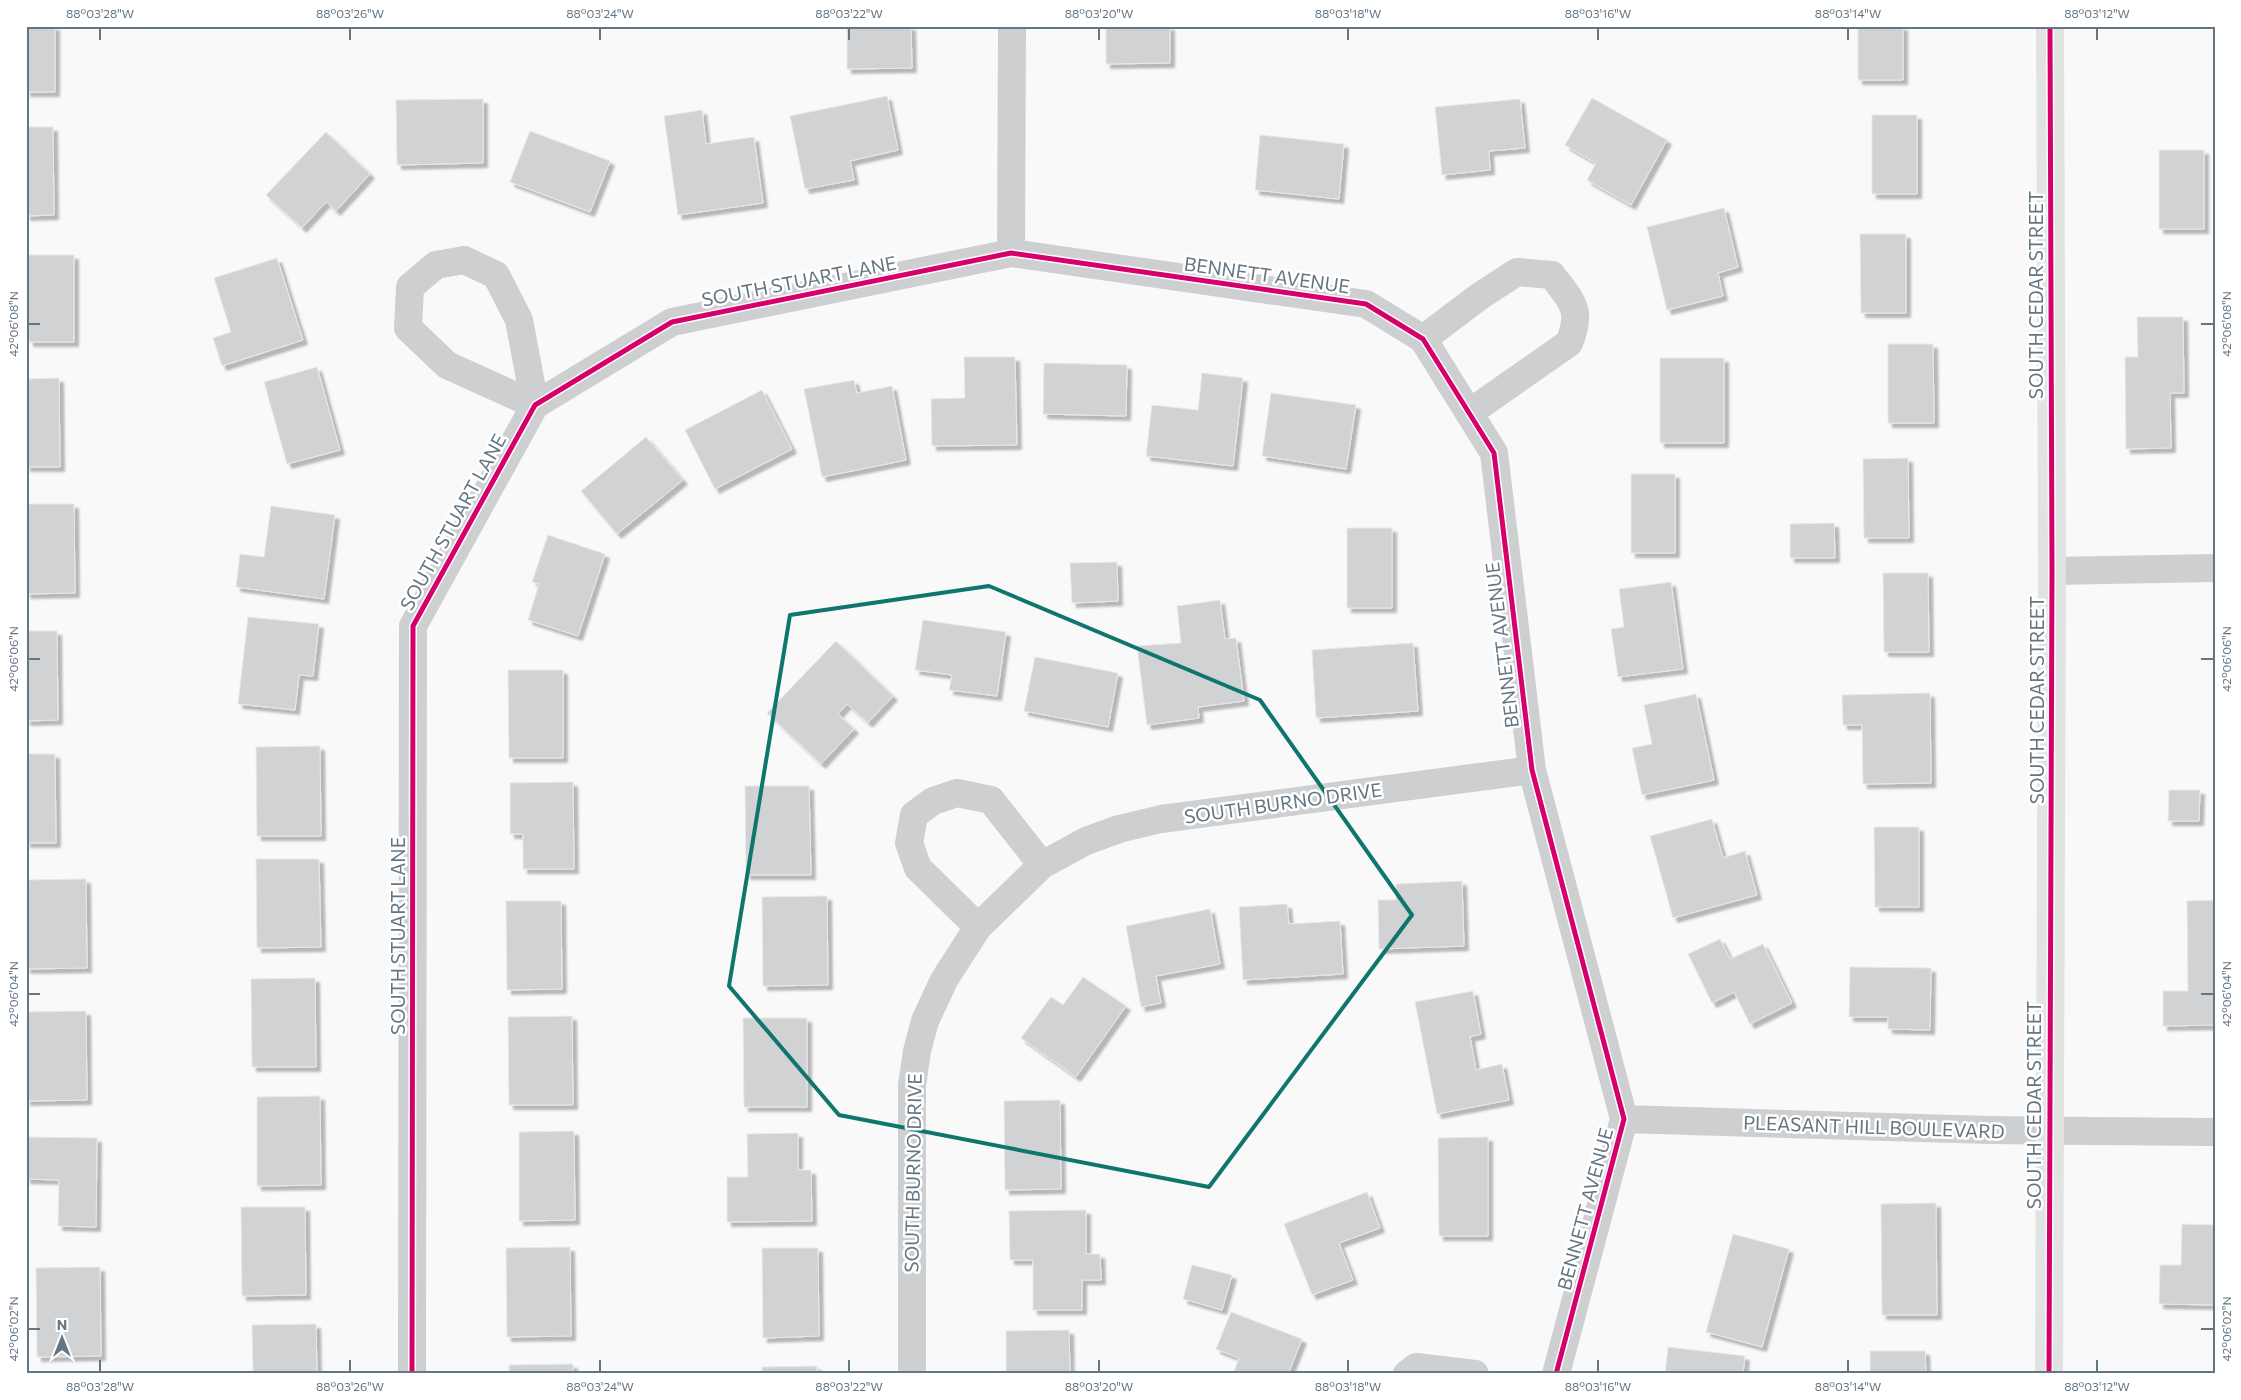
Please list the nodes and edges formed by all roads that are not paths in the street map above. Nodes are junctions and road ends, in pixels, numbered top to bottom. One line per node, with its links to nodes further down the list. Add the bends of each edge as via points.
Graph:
1 (1012, 26): 3 (street)
2 (2050, 26): 8 (street, SOUTH CEDAR STREET)
3 (1010, 253): 4 (street, BENNETT AVENUE, via 1366,304); 5 (street, SOUTH STUART LANE, via 672,322)
4 (1422, 339): 6 (street, BENNETT AVENUE); 6 (street, via 1517,272 1552,275 1573,304 1576,325 1568,343)
5 (535, 406): 5 (street, via 518,320 496,274 464,260 436,265 410,287 408,328 447,365); 15 (street, SOUTH STUART LANE, via 413,626)
6 (1469, 413): 9 (street, BENNETT AVENUE, via 1494,452)
7 (2215, 568): 8 (street)
8 (2052, 571): 13 (street, SOUTH CEDAR STREET)
9 (1532, 770): 10 (street, SOUTH BURNO DRIVE, via 1161,819 1086,841); 12 (street, BENNETT AVENUE)
10 (1042, 865): 11 (street, SOUTH BURNO DRIVE); 11 (street, via 991,800 958,793 933,801 914,814 908,843 918,868)
11 (978, 927): 16 (street, SOUTH BURNO DRIVE, via 944,980 925,1021 917,1051 911,1119)
12 (1624, 1119): 13 (street, PLEASANT HILL BOULEVARD); 19 (street, BENNETT AVENUE)
13 (2049, 1131): 14 (street, PLEASANT HILL BOULEVARD); 20 (street, SOUTH CEDAR STREET)
14 (2215, 1132)
15 (412, 1374)
16 (912, 1374)
17 (1407, 1374): 18 (street, via 1416,1366)
18 (1475, 1374)
19 (1556, 1374)
20 (2049, 1374)

